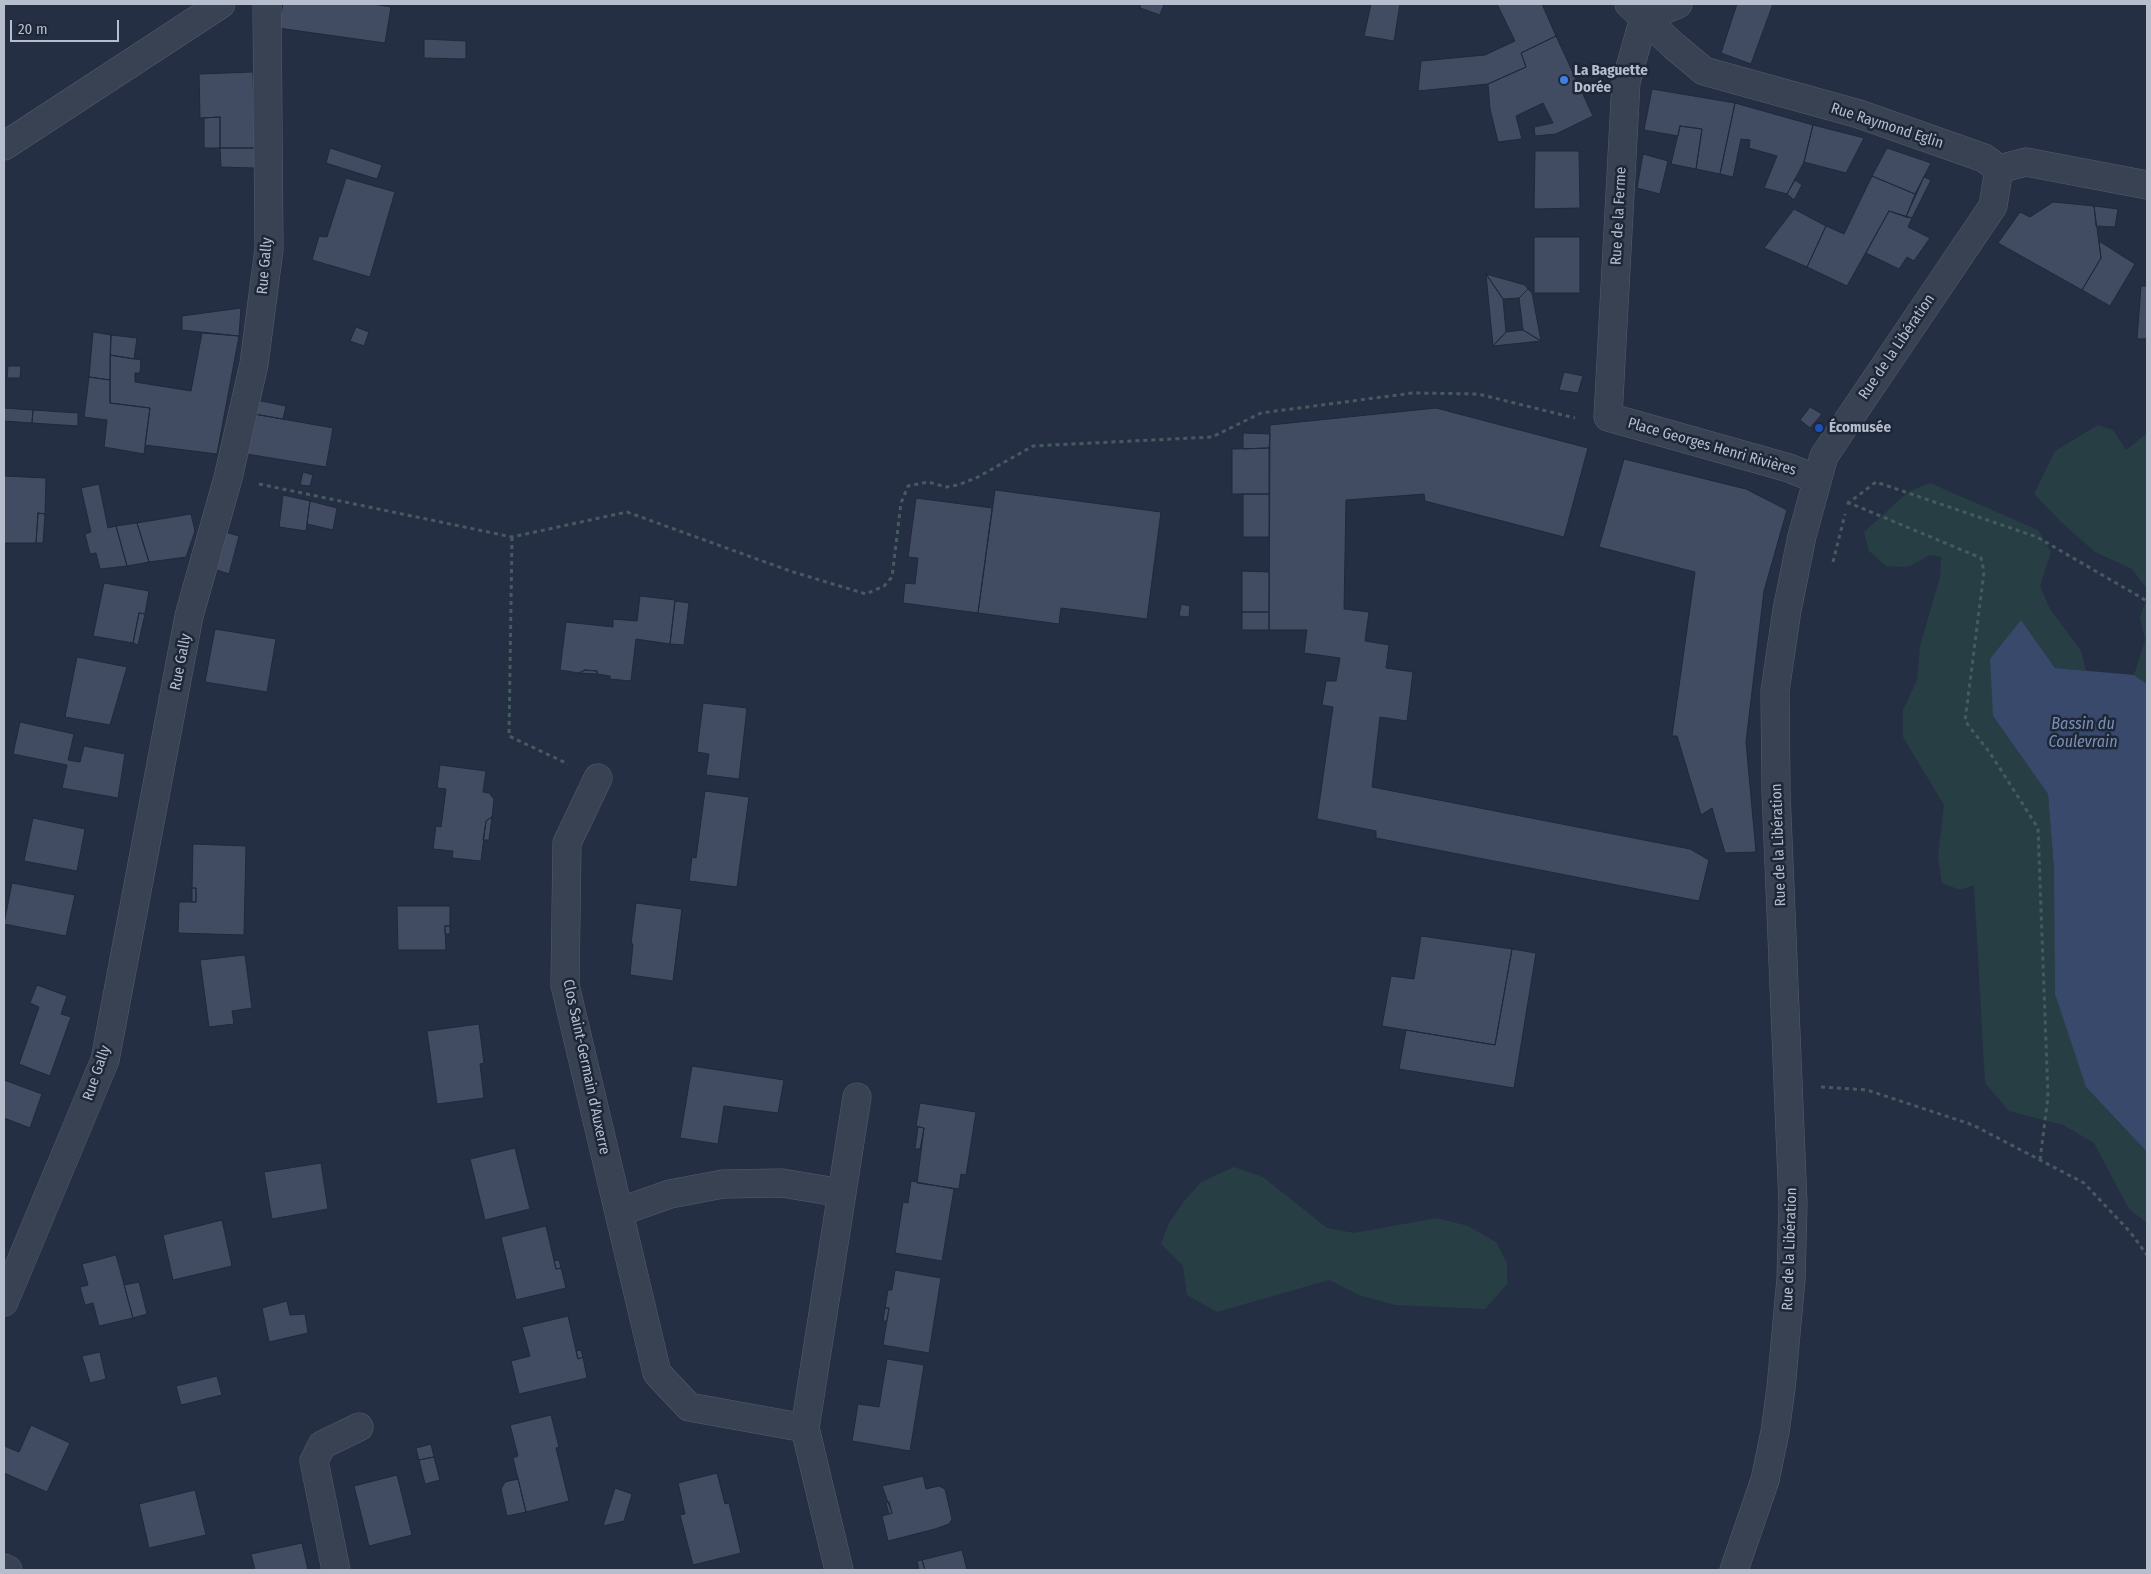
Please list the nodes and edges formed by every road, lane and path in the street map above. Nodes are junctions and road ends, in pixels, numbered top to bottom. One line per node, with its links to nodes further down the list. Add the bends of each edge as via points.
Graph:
1 (221, 4): 5 (street)
2 (267, 4): 9 (street, Rue Gally, via 269,249 254,364)
3 (1678, 4): 4 (street)
4 (1637, 11): 6 (street, Rue Raymond Eglin, via 1704,71 1859,114 1984,158); 8 (street, Rue de la Ferme, via 1626,82)
5 (4, 146)
6 (2000, 169): 7 (street, via 2026,162); 10 (street, Rue de la Libération, via 1993,206 1841,427 1824,456)
7 (2147, 185)
8 (1608, 417): 10 (street, Place Georges Henri Rivières, via 1789,468); 11 (path, via 1576,418 1478,394 1413,393 1261,413 1212,437 1033,446 958,485 946,487 928,482 908,486 901,503 892,576 884,586 866,594 790,571 627,512)
9 (228, 478): 11 (path); 20 (street, Rue Gally, via 189,616 105,1060)
10 (1816, 479): 14 (street, Rue de la Libération, via 1787,610 1775,691)
11 (512, 537): 13 (path, via 510,736)
12 (2147, 601): 16 (path, via 2037,537 1876,482 1848,502 1981,558 1984,572 1965,721 1990,752 2038,828 2048,1097)
13 (598, 778): 18 (street, Clos Saint-Germain d'Auxerre, via 567,843 565,985)
14 (1788, 1085): 16 (path, via 1867,1090 1973,1124); 27 (street, Rue de la Libération, via 1793,1204 1791,1279 1781,1388 1765,1480)
15 (857, 1097): 17 (street)
16 (2040, 1160): 19 (path, via 2084,1183)
17 (842, 1193): 18 (street, via 782,1183 723,1184 670,1194); 22 (street)
18 (619, 1212): 22 (street, Clos Saint-Germain d'Auxerre, via 657,1373 689,1407)
19 (2147, 1255)
20 (4, 1302)
21 (359, 1427): 25 (street, via 322,1445 314,1462)
22 (805, 1428): 26 (street)
23 (4, 1568): 24 (street)
24 (8, 1570)
25 (336, 1570)
26 (839, 1570)
27 (1734, 1570)

